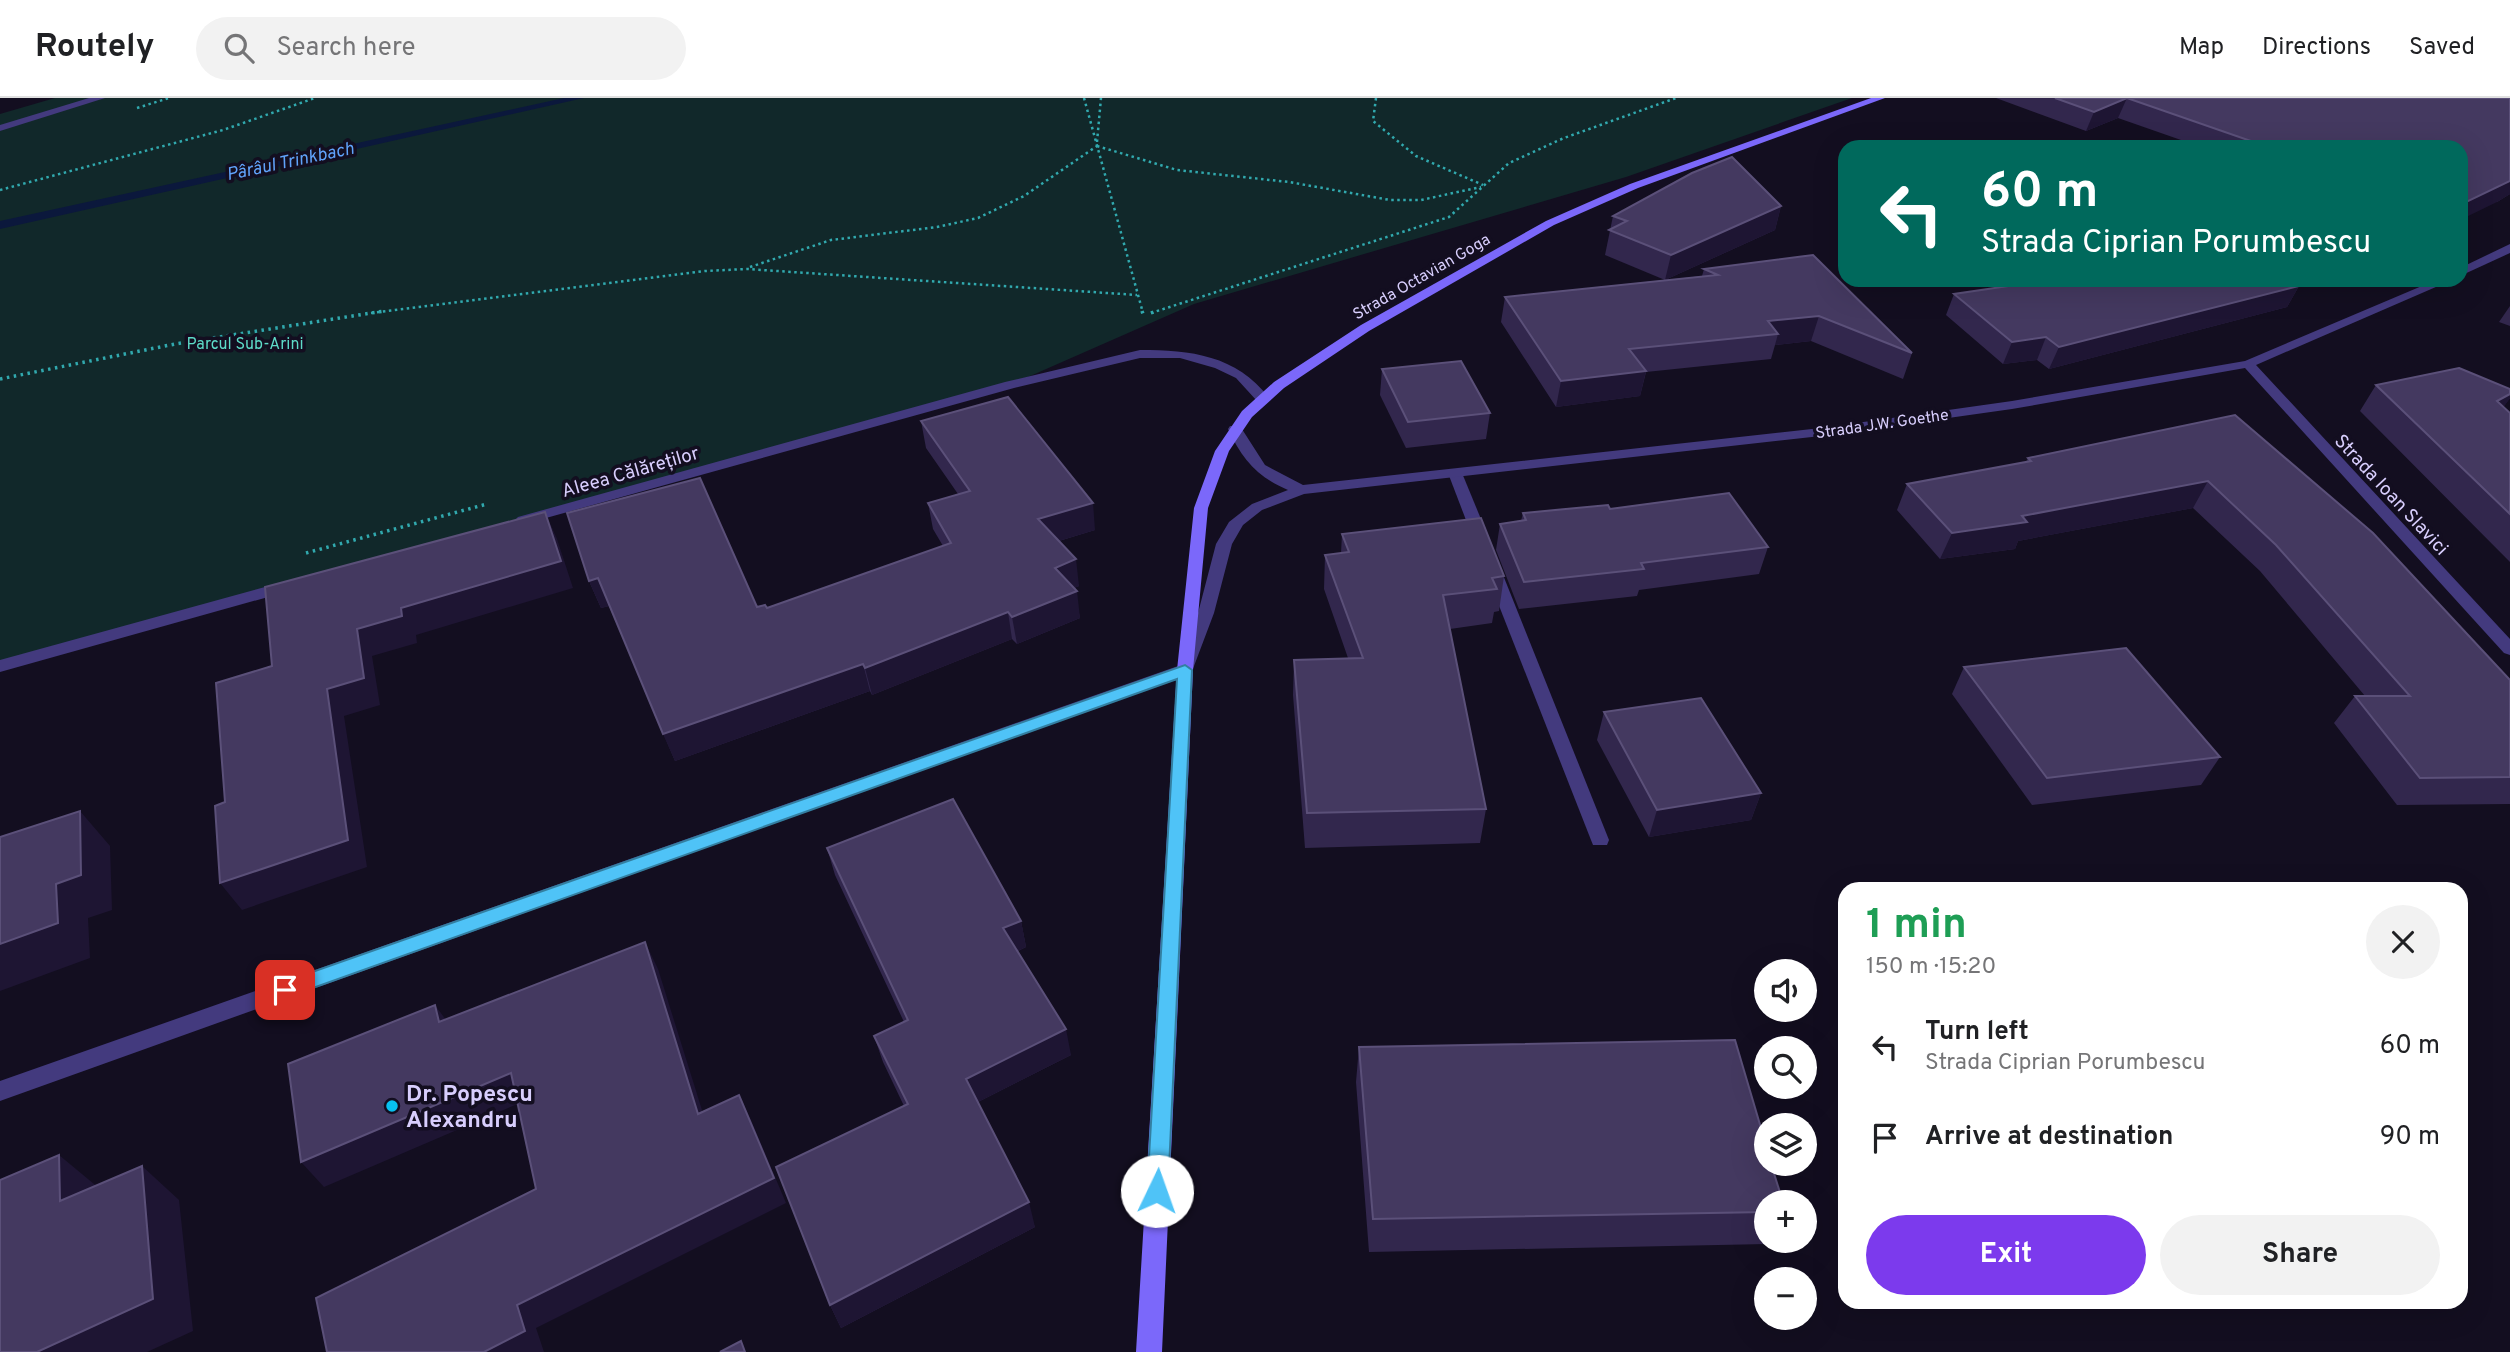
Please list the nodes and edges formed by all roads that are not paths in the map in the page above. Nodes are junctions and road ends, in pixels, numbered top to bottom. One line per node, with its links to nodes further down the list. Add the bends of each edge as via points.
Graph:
1 (100, 98): 3 (street)
2 (1880, 98): 8 (main road, Strada Octavian Goga, via 1634,186 1550,223 1365,328)
3 (0, 128)
4 (2510, 248): 5 (street)
5 (2468, 269)
6 (2430, 287): 7 (street, Strada J.W. Goethe)
7 (2248, 364): 10 (street, Strada J.W. Goethe, via 1821,432); 14 (street, Strada Ioan Slavici)
8 (1262, 398): 9 (main road, Strada Octavian Goga); 12 (street, Aleea Călăreților, via 1241,375 1220,365 1180,354 1130,356)
9 (1235, 429): 11 (street, Strada J.W. Goethe, via 1254,466); 16 (main road, Strada Octavian Goga, via 1210,477 1201,508)
10 (1455, 473): 11 (street, Strada J.W. Goethe); 17 (street)
11 (1301, 490): 16 (street, Strada J.W. Goethe, via 1257,507 1237,522 1224,544)
12 (512, 523)
13 (296, 583): 15 (street)
14 (2510, 649)
15 (0, 666)
16 (1185, 670): 18 (street); 19 (main road, Strada Octavian Goga)
17 (1600, 840)
18 (0, 1091)
19 (1149, 1352)

